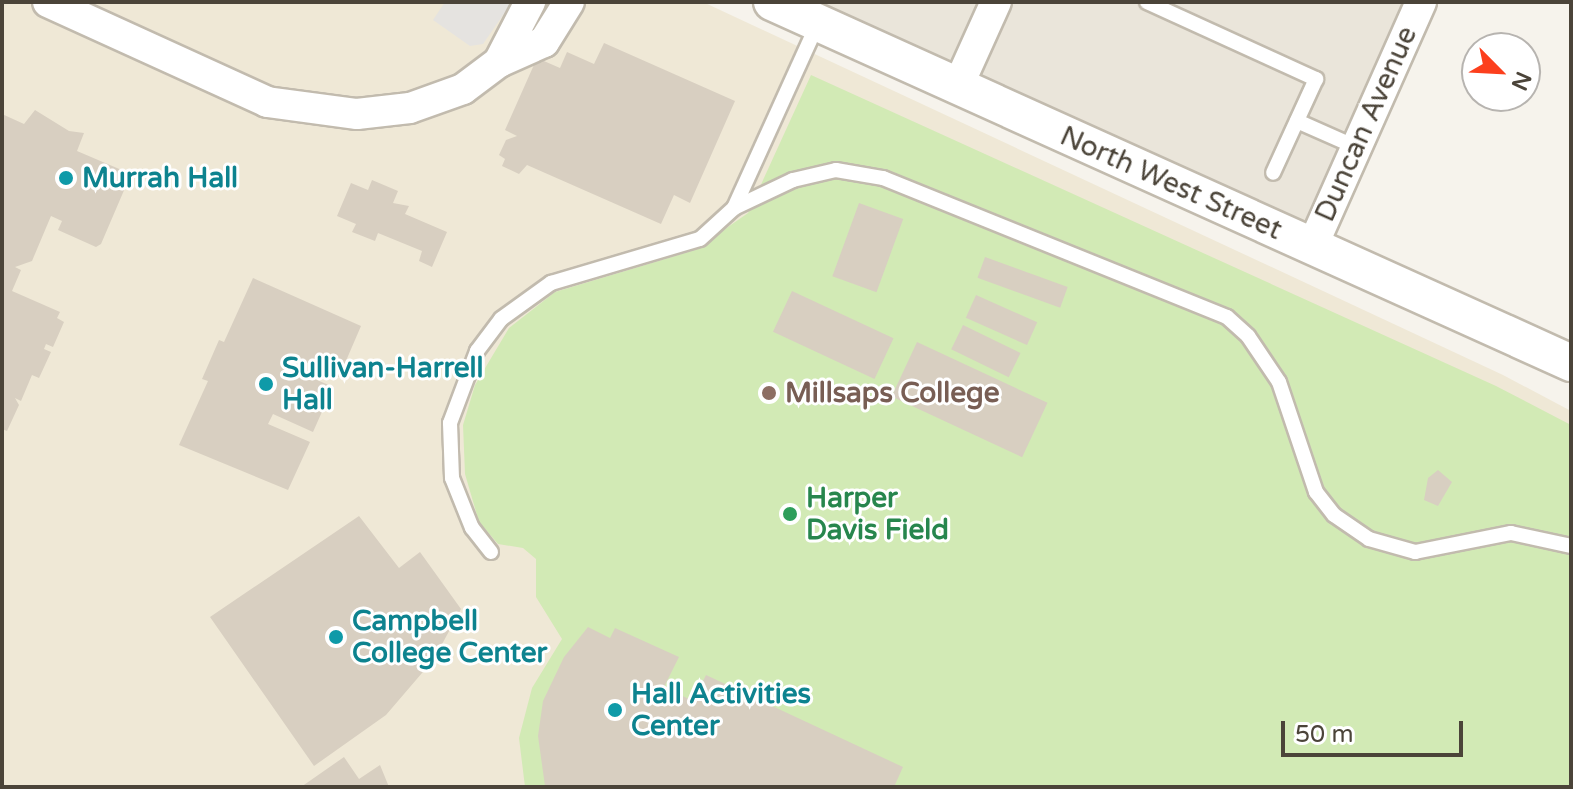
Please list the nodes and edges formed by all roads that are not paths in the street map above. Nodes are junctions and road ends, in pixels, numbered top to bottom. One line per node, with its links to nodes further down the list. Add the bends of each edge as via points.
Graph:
1 (48, 2): 9 (street, via 267,102 311,109 357,114 410,108 463,89)
2 (530, 2): 9 (street)
3 (569, 2): 9 (street, via 544,42)
4 (772, 2): 8 (street, North West Street)
5 (996, 2): 10 (street)
6 (1147, 2): 11 (lane, via 1316,79)
7 (1421, 2): 12 (street, Duncan Avenue)
8 (818, 22): 10 (street, North West Street); 14 (lane)
9 (499, 62)
10 (958, 86): 15 (street, North West Street)
11 (1297, 121): 12 (lane); 13 (lane)
12 (1356, 147): 15 (street, Duncan Avenue)
13 (1273, 173)
14 (734, 208): 17 (lane, via 816,172 836,170 897,184 1227,317 1248,336 1279,382 1316,492 1334,515 1369,539 1415,552 1511,533); 18 (lane, via 700,239 551,283 501,319 477,351 450,423 452,478 472,528)
15 (1312, 247): 16 (street, North West Street)
16 (1571, 363)
17 (1571, 546)
18 (491, 552)

